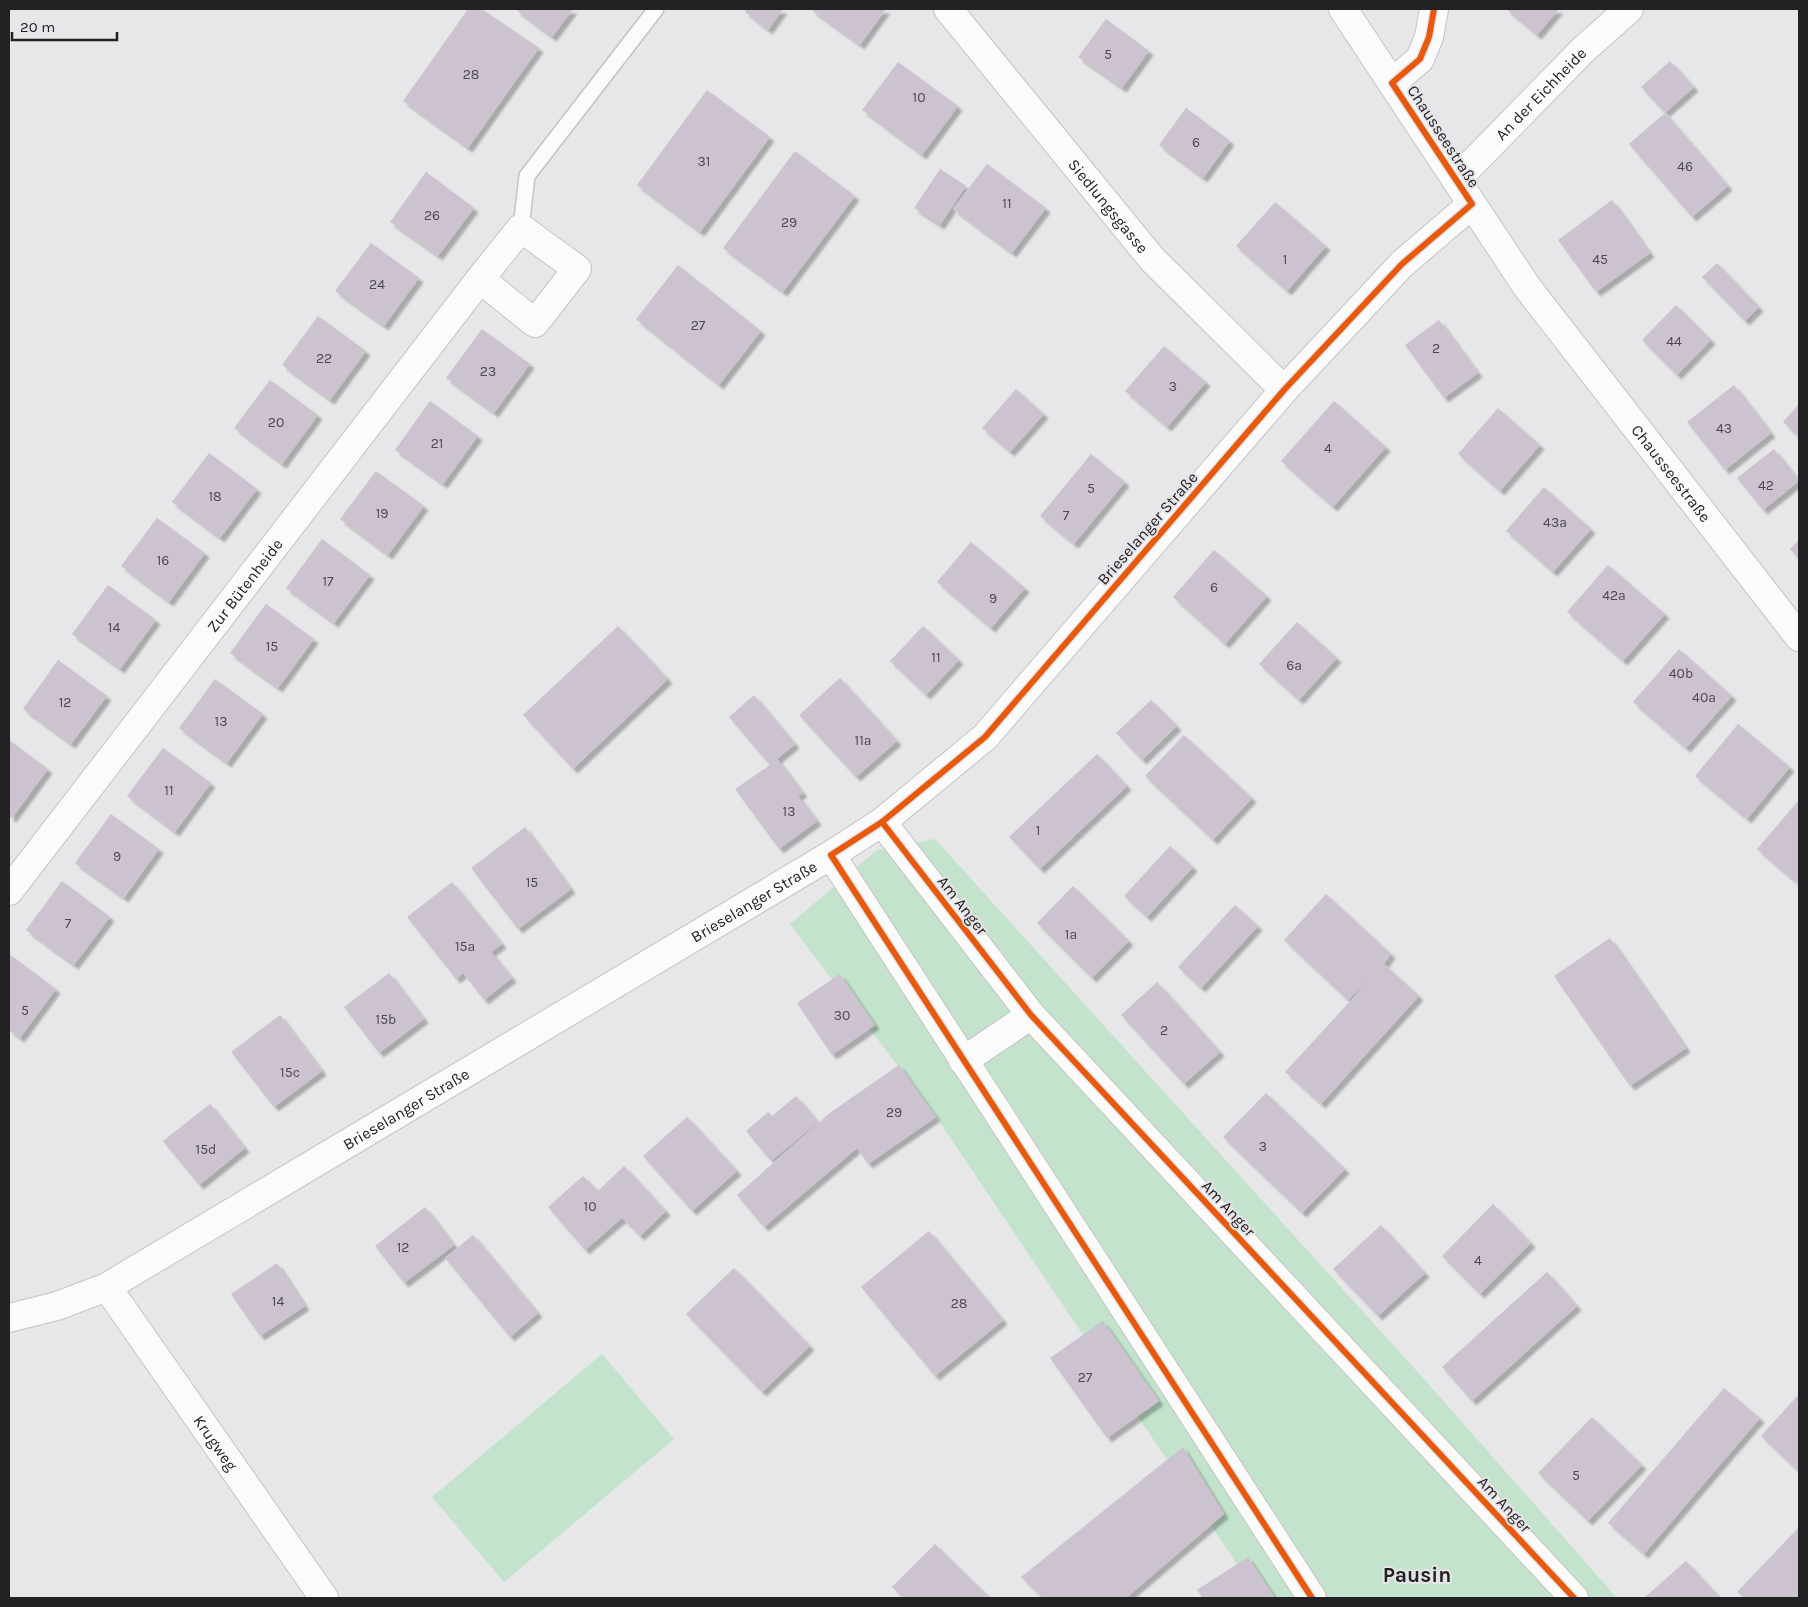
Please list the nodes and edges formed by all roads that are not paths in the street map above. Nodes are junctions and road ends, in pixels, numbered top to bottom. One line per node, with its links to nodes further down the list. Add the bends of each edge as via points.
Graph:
1 (656, 9): 9 (lane, via 527,176)
2 (948, 9): 11 (street, Siedlungsgasse, via 1152,259)
3 (1342, 9): 6 (street, Chausseestraße)
4 (1434, 9): 6 (street, via 1429,37 1420,59)
5 (1629, 9): 7 (street, An der Eichheide, via 1583,50)
6 (1392, 83): 7 (street, Chausseestraße)
7 (1456, 180): 8 (street, Chausseestraße)
8 (1472, 204): 11 (street, Brieselanger Straße, via 1402,264); 12 (street, Chausseestraße, via 1527,288)
9 (521, 228): 10 (street, Zur Bütenheide); 10 (street, via 577,269 535,323)
10 (480, 279): 15 (street, Zur Bütenheide)
11 (1284, 390): 13 (street, Brieselanger Straße, via 986,737)
12 (1799, 638)
13 (882, 822): 14 (street, Brieselanger Straße); 16 (street, Am Anger)
14 (830, 855): 17 (street); 18 (street, Brieselanger Straße)
15 (9, 890)
16 (1031, 1015): 17 (street); 22 (street, Am Anger)
17 (964, 1061): 21 (street)
18 (106, 1286): 19 (street, Brieselanger Straße, via 57,1306); 20 (street, Krugweg)
19 (9, 1318)
20 (324, 1598)
21 (1312, 1598)
22 (1574, 1598)

